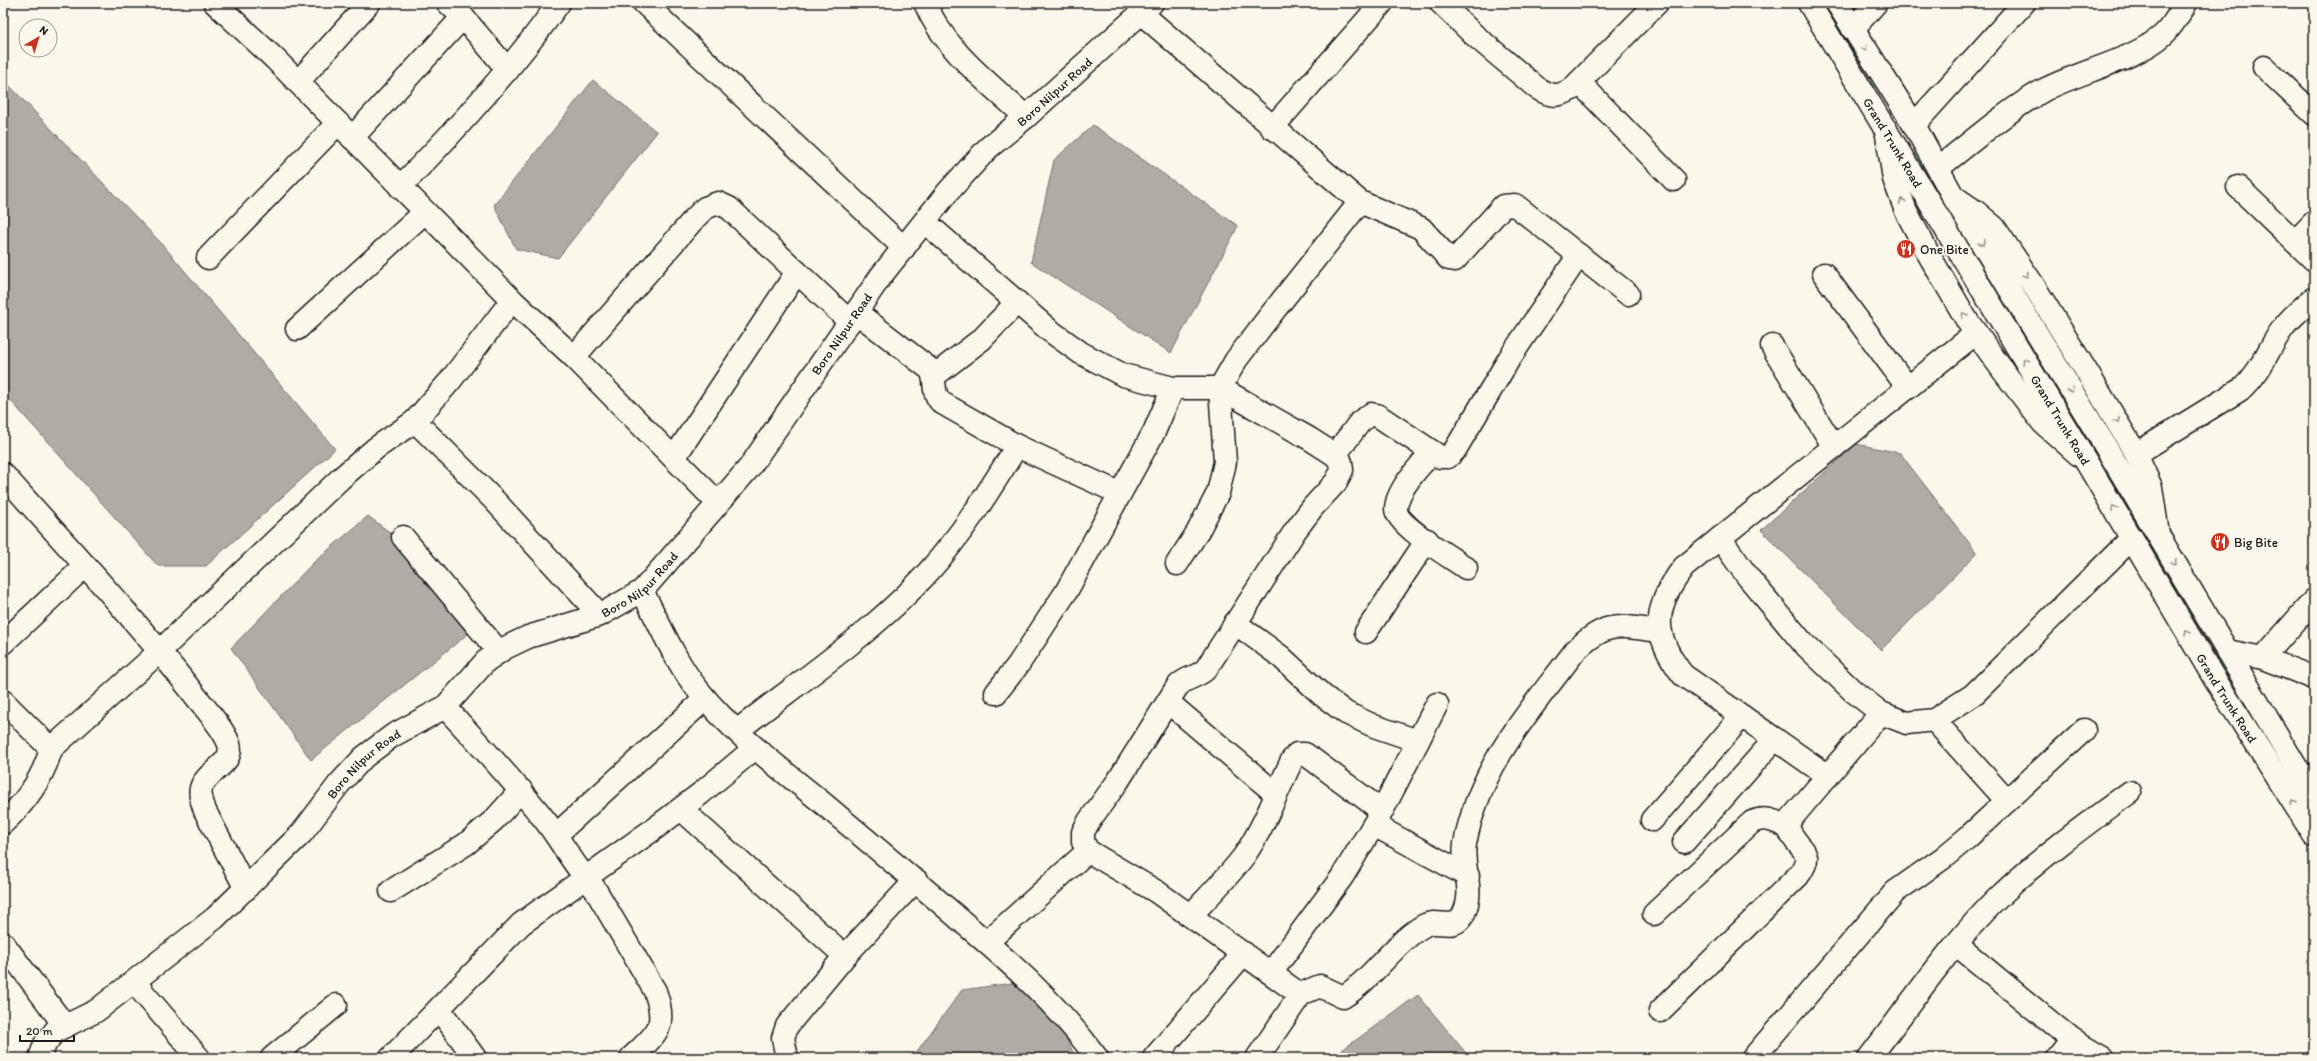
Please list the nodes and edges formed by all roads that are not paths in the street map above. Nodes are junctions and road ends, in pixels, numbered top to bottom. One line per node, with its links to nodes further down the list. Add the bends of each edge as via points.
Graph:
1 (215, 3): 19 (main road)
2 (368, 3): 19 (main road)
3 (559, 3): 18 (main road)
4 (644, 3): 37 (main road)
5 (924, 3): 22 (main road, via 932,21 961,58)
6 (1382, 3): 24 (main road)
7 (1441, 3): 20 (main road, via 1473,34 1548,95 1560,96)
8 (1657, 3): 20 (main road)
9 (1809, 3): 25 (main road, Grand Trunk Road)
10 (1837, 3): 16 (main road, Grand Trunk Road)
11 (1876, 3): 16 (main road)
12 (2024, 3): 23 (main road)
13 (2186, 3): 27 (main road, via 2163,35 2146,47 2044,90)
14 (1146, 8): 22 (main road, Boro Nilpur Road); 24 (main road)
15 (456, 10): 18 (main road); 26 (main road)
16 (1853, 29): 23 (main road, Grand Trunk Road, one-way to 23)
17 (2264, 67): 21 (main road)
18 (508, 70): 29 (main road)
19 (298, 82): 26 (main road)
20 (1579, 82): 28 (main road)
21 (2314, 114)
22 (1026, 117): 34 (main road, Boro Nilpur Road, via 988,148 947,193)
23 (1914, 125): 27 (main road, Grand Trunk Road)
24 (1272, 128): 32 (main road)
25 (1886, 129): 49 (main road, one-way to 25, via 1929,255 1906,210 1894,179); 63 (main road, Grand Trunk Road, one-way to 25)
26 (345, 130): 29 (main road); 39 (main road)
27 (1938, 168): 31 (main road, Grand Trunk Road)
28 (1674, 180)
29 (400, 187): 33 (main road)
30 (2238, 187): 36 (main road)
31 (1953, 196): 60 (main road, one-way to 60, via 1994,227 2034,286); 67 (main road, Grand Trunk Road, one-way to 67)
32 (1360, 202): 38 (main road, via 1421,228 1449,259 1455,260 1503,206 1515,204); 54 (main road, via 1236,360)
33 (425, 212): 45 (main road); 48 (main road)
34 (925, 222): 37 (main road, Boro Nilpur Road); 46 (main road)
35 (2314, 222): 36 (main road)
36 (2295, 242): 40 (main road)
37 (904, 248): 47 (main road, Boro Nilpur Road)
38 (1579, 255): 43 (main road); 59 (main road, via 1509,359 1455,450 1448,457 1440,457)
39 (208, 258)
40 (2314, 260)
41 (797, 272): 47 (main road); 51 (main road, via 729,208 718,203 705,208 694,219); 62 (main road)
42 (1824, 274): 55 (main road)
43 (1628, 294)
44 (2314, 298): 60 (main road, via 2283,327 2265,362 2255,377 2243,388)
45 (512, 300): 51 (main road); 56 (main road, via 450,381)
46 (1017, 302): 52 (main road, via 982,339); 53 (main road, via 1081,353 1123,374)
47 (853, 317): 52 (main road, via 926,365); 66 (main road, Boro Nilpur Road, via 749,468)
48 (297, 329)
49 (1976, 333): 55 (main road); 63 (main road, via 2043,423)
50 (1772, 346): 58 (main road)
51 (574, 357): 62 (main road)
52 (934, 376): 57 (main road, via 936,398)
53 (1172, 388): 54 (main road); 65 (main road, via 1154,432)
54 (1220, 388): 61 (main road, via 1263,410); 72 (main road, via 1225,462 1218,493)
55 (1908, 388): 58 (main road)
56 (415, 421): 77 (main road, via 495,501); 82 (main road, via 376,448 340,478)
57 (1017, 446): 65 (main road); 97 (main road, via 964,530 930,571 857,638)
58 (1834, 447): 69 (main road)
59 (1432, 452): 61 (main road, via 1370,414 1360,422); 71 (main road, via 1411,476 1396,509 1398,518)
60 (2136, 454): 67 (main road, via 2152,488)
61 (1335, 455): 78 (main road, via 1341,462 1342,470 1336,482 1295,531)
62 (674, 458): 66 (main road)
63 (2087, 463): 70 (main road, Grand Trunk Road, one-way to 63)
64 (3, 474): 73 (main road)
65 (1119, 493): 87 (main road, via 1059,604)
66 (718, 503): 75 (main road, Boro Nilpur Road)
67 (2158, 534): 83 (main road, Grand Trunk Road, one-way to 83)
68 (402, 537): 84 (main road)
69 (1720, 538): 79 (main road, via 1684,567 1669,587 1662,607); 93 (main road, via 1752,582 1803,643 1853,691)
70 (2132, 538): 95 (main road, via 1973,695); 114 (main road, Grand Trunk Road, one-way to 70, via 2214,678)
71 (1427, 540): 74 (main road); 80 (main road)
72 (1177, 564)
73 (85, 566): 81 (main road); 82 (main road)
74 (1466, 568)
75 (642, 591): 77 (main road, Boro Nilpur Road); 88 (main road, via 679,661)
76 (2314, 600): 85 (main road)
77 (600, 615): 84 (main road, Boro Nilpur Road, via 528,637)
78 (1235, 623): 90 (main road, via 1206,669 1181,682); 99 (main road, via 1280,656 1322,695 1346,712 1374,726)
79 (1659, 631): 94 (main road, via 1671,659 1683,675); 117 (main road, via 1620,626 1603,629 1575,651 1499,752 1486,777 1465,844)
80 (1366, 632)
81 (3, 643)
82 (160, 651): 101 (main road); 120 (main road, via 229,744 229,753 224,763 206,779 201,788 201,798 205,811)
83 (2227, 651): 85 (main road); 106 (main road, Grand Trunk Road)
84 (499, 652): 92 (main road, Boro Nilpur Road, via 486,661)
85 (2263, 658): 86 (main road)
86 (2314, 678)
87 (996, 693)
88 (705, 698): 97 (main road); 113 (main road)
89 (3, 701): 101 (main road)
90 (1168, 702): 105 (main road); 116 (main road, via 1083,832 1083,842)
91 (1437, 704): 99 (main road)
92 (445, 706): 103 (main road); 120 (main road, Boro Nilpur Road, via 392,736 364,756 302,833)
93 (1881, 713): 95 (main road, via 1907,723); 102 (main road)
94 (1742, 716): 98 (main road); 110 (main road)
95 (1934, 720): 107 (main road)
96 (2084, 730): 107 (main road)
97 (737, 731): 100 (main road)
98 (1775, 739): 102 (main road); 115 (main road)
99 (1418, 741): 109 (main road)
100 (755, 748): 108 (main road); 119 (main road)
101 (51, 749): 111 (main road, via 42,775 32,792)
102 (1828, 776): 112 (main road, via 1790,820)
103 (521, 790): 113 (main road); 121 (main road, via 494,820 466,844)
104 (2130, 792): 126 (main road, via 2041,859 1999,897)
105 (1276, 794): 109 (main road, via 1292,760 1297,754 1304,754); 123 (main road, via 1260,830 1244,856)
106 (2314, 797)
107 (2007, 801): 147 (main road, via 1942,858 1895,892)
108 (681, 809): 118 (main road); 128 (main road)
109 (1378, 818): 117 (main road); 129 (main road, via 1342,877)
110 (1652, 820)
111 (3, 823)
112 (1788, 827): 122 (main road, via 1769,819 1761,818 1752,822); 134 (main road, via 1790,834 1804,851 1807,859 1805,866 1798,876)
113 (556, 835): 118 (main road)
114 (2314, 835)
115 (1684, 842)
116 (1088, 851): 123 (main road, via 1158,892); 124 (main road)
117 (1468, 876): 131 (main road, via 1469,891 1463,914 1458,921 1451,925 1434,922 1417,930 1343,997 1338,997 1320,986)
118 (585, 879): 133 (main road, via 521,924); 142 (main road, via 595,889 655,991 661,1008 661,1024 654,1036)
119 (916, 880): 124 (main road); 128 (main road)
120 (246, 889): 130 (main road, Boro Nilpur Road, via 215,918)
121 (391, 891)
122 (1654, 914)
123 (1191, 915): 127 (main road)
124 (987, 942): 144 (main road, via 1034,984 1071,1024)
125 (3, 943): 135 (main road)
126 (1957, 946): 136 (main road); 148 (main road)
127 (1244, 953): 129 (main road); 145 (main road)
128 (845, 956): 143 (main road, via 787,1026 783,1038)
129 (1271, 973): 131 (main road)
130 (134, 982): 135 (main road, Boro Nilpur Road, via 96,1010); 138 (main road)
131 (1301, 994): 146 (main road)
132 (336, 1005): 139 (main road)
133 (439, 1010): 140 (main road); 141 (main road)
134 (1660, 1011)
135 (65, 1026): 137 (main road, Boro Nilpur Road, via 54,1032 45,1044)
136 (2072, 1040): 149 (main road); 150 (main road)
137 (40, 1058)
138 (199, 1058)
139 (272, 1058)
140 (391, 1058)
141 (475, 1058)
142 (631, 1058)
143 (787, 1058)
144 (1096, 1058)
145 (1154, 1058)
146 (1257, 1058)
147 (1753, 1058)
148 (1869, 1058)
149 (2058, 1058)
150 (2103, 1058)

